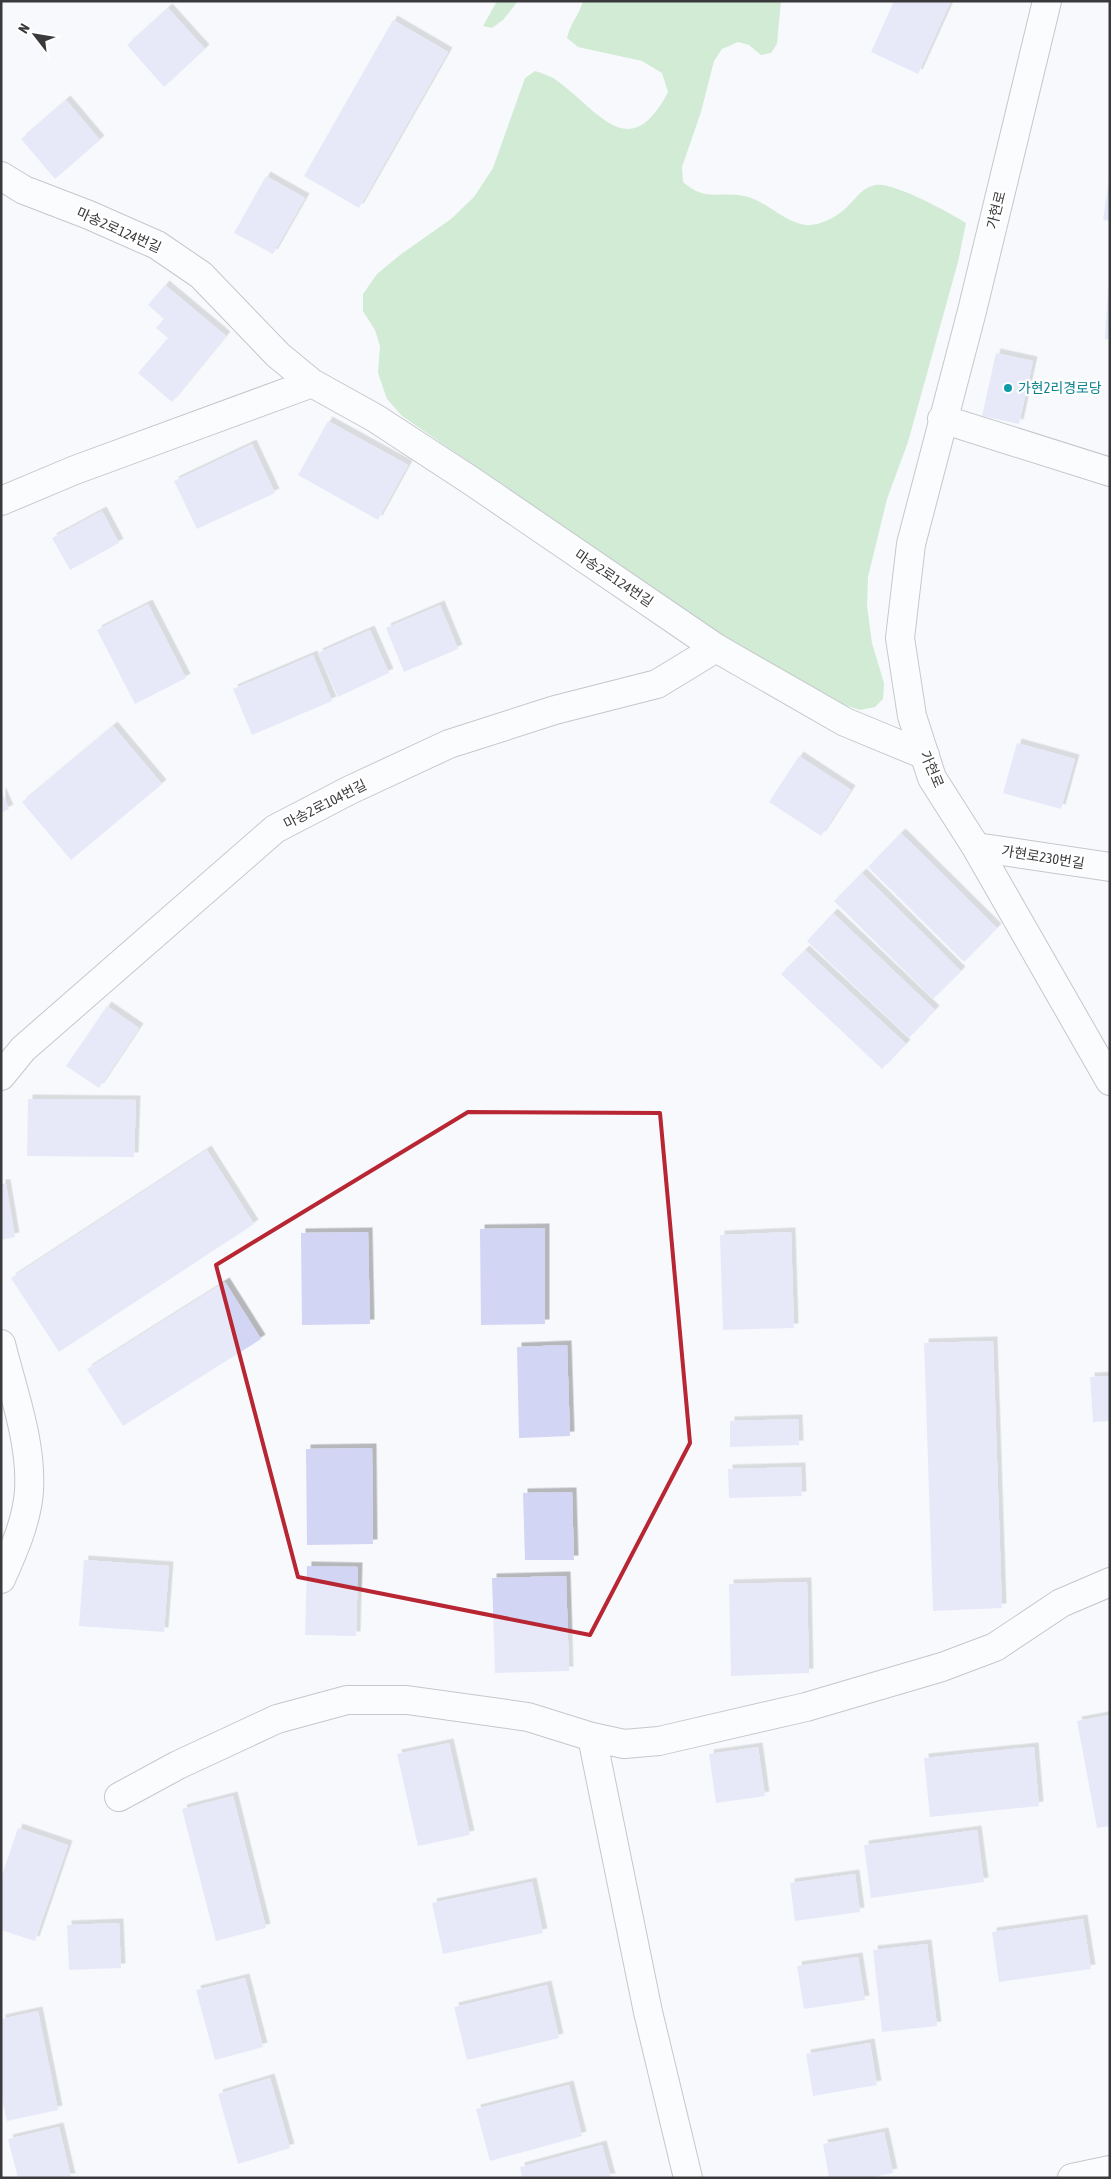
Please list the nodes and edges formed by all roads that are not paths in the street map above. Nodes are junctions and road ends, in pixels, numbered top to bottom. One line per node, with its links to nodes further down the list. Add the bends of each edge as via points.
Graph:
1 (1047, 1): 4 (street, 가현로, via 972,311)
2 (1, 176): 3 (street, 마송2로124번길, via 24,190 157,245 201,275 278,355)
3 (312, 383): 6 (street, via 75,470); 7 (street, 마송2로124번길, via 375,418 470,480)
4 (942, 419): 5 (street); 8 (street, 가현로, via 911,544 900,638 912,716)
5 (1110, 472)
6 (1, 501)
7 (716, 648): 8 (street, 마송2로124번길, via 844,722); 11 (street, 마송2로104번길, via 657,684 555,710 448,744 276,829 23,1049)
8 (925, 755): 9 (street, 가현로, via 932,778)
9 (976, 847): 10 (street, 가현로230번길); 12 (street, 가현로)
10 (1110, 867)
11 (1, 1076)
12 (1110, 1081)
13 (1, 1344): 14 (street, via 28,1451 29,1492 23,1521)
14 (1, 1579)
15 (1110, 1582): 16 (street, via 1061,1603 995,1648 942,1668 806,1707 659,1741 624,1744)
16 (592, 1738): 17 (street, via 508,1714 407,1700 347,1700 276,1719 178,1764); 19 (street, via 648,2012)
17 (119, 1797)
18 (1110, 2170): 20 (street)
19 (688, 2178)
20 (1072, 2178)

